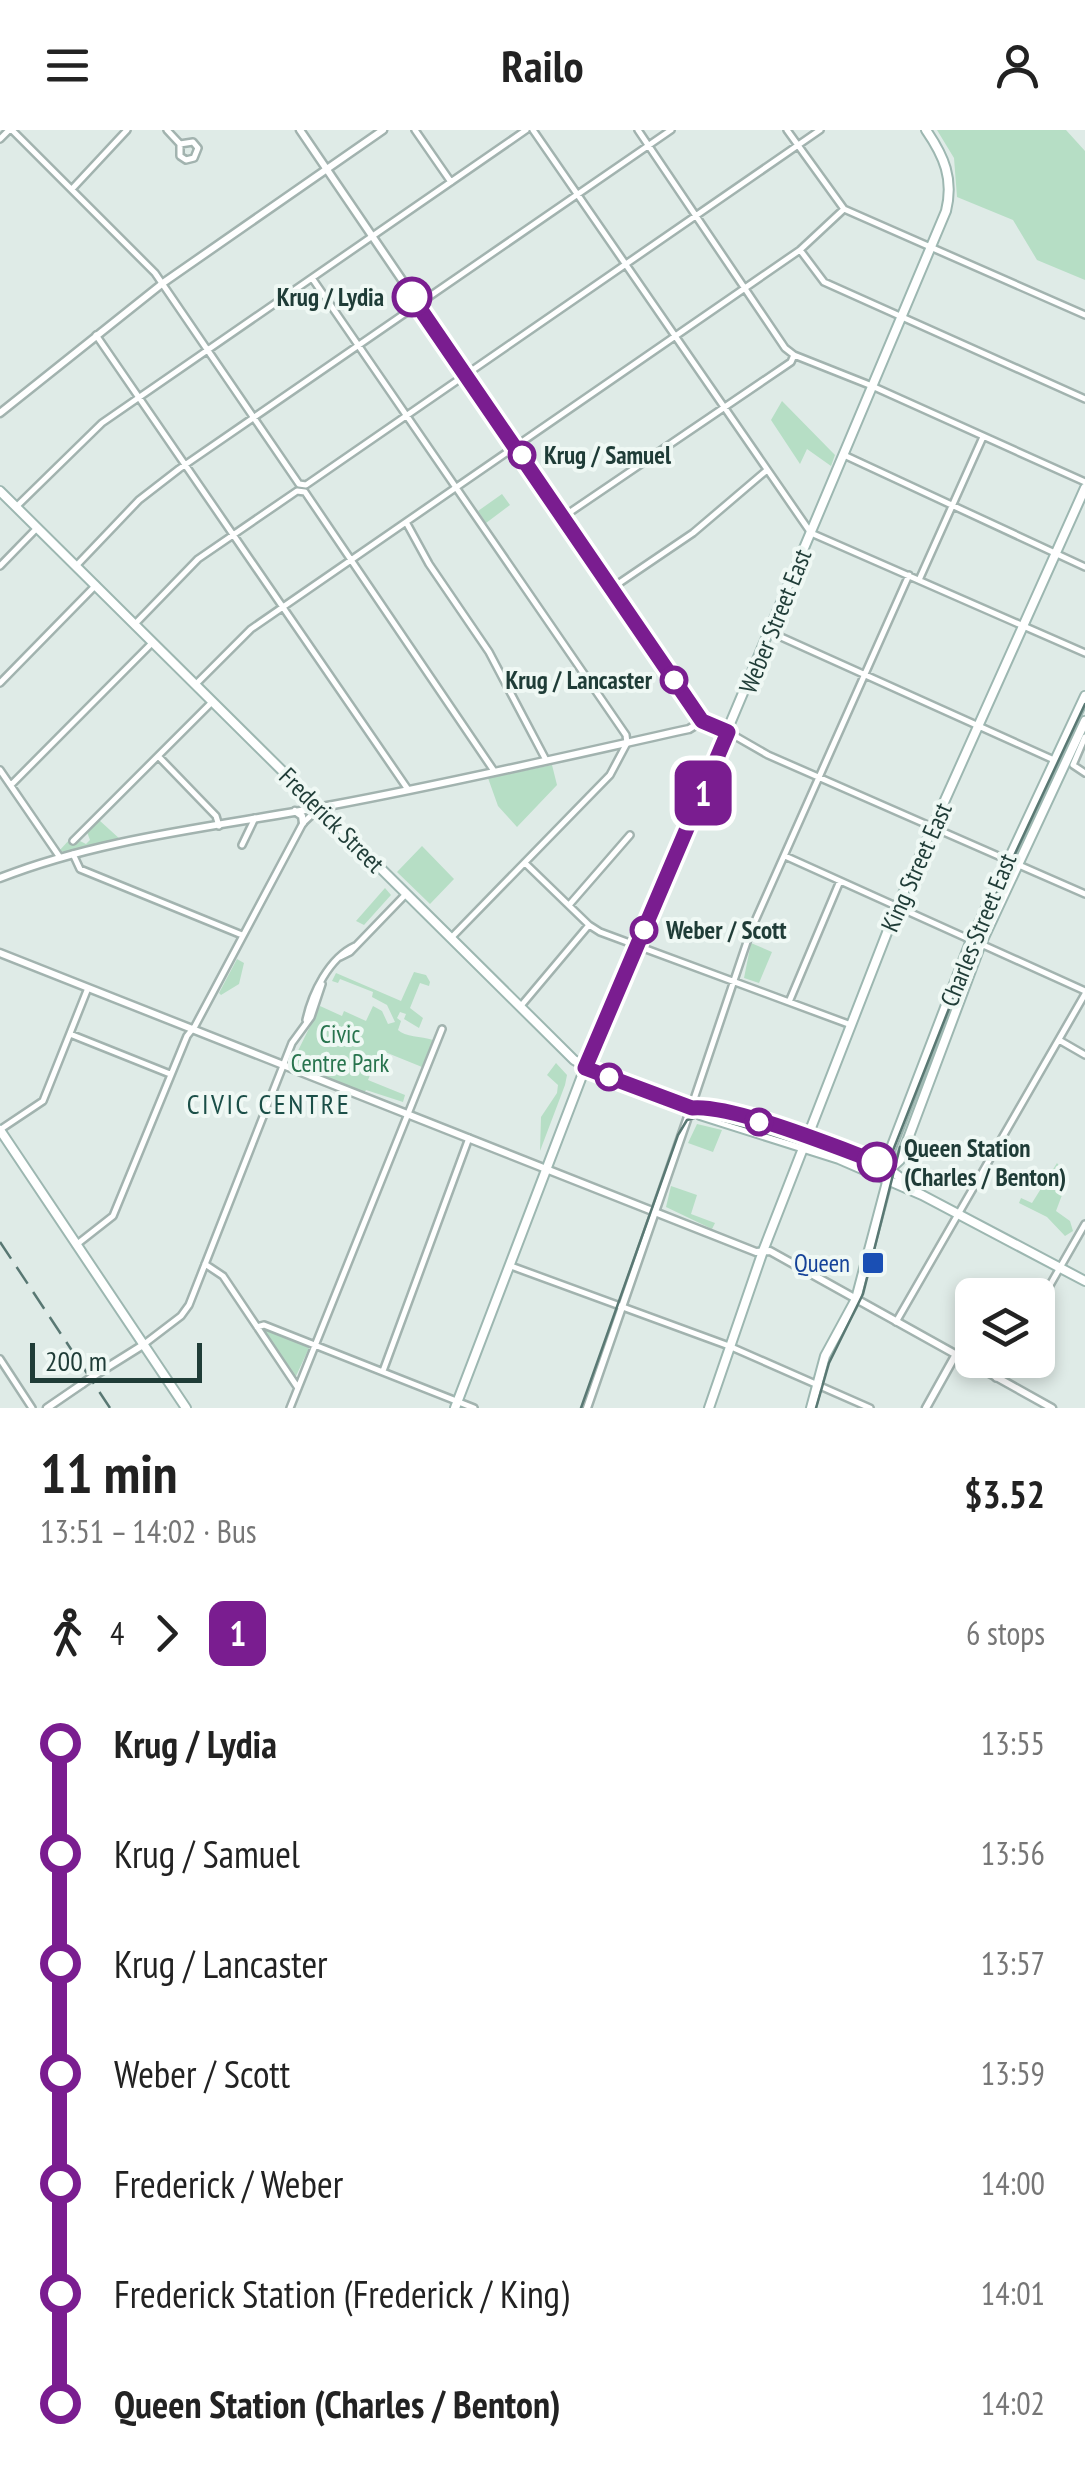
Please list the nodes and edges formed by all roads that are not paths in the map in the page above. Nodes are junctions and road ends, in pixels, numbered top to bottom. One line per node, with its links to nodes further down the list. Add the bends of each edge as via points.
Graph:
1 (10, 130): 13 (street); 19 (street)
2 (127, 130): 19 (street)
3 (167, 130): 14 (street)
4 (300, 130): 17 (street)
5 (383, 130): 17 (street)
6 (415, 130): 18 (street)
7 (530, 130): 18 (street); 20 (street)
8 (638, 130): 16 (street)
9 (670, 130): 16 (street)
10 (788, 130): 15 (street)
11 (820, 130): 15 (street)
12 (926, 130): 24 (main road, Weber Street East, via 950,182)
13 (0, 139)
14 (180, 144): 14 (street, via 180,156 194,158 194,142)
15 (798, 145): 21 (street); 22 (street)
16 (648, 146): 20 (street); 22 (street)
17 (326, 169): 23 (street); 28 (street)
18 (450, 182): 23 (street)
19 (72, 189): 28 (street)
20 (577, 194): 26 (street); 30 (street)
21 (844, 209): 24 (street); 25 (street)
22 (696, 216): 26 (street); 29 (street)
23 (372, 236): 27 (street); 30 (street)
24 (932, 246): 31 (main road, Weber Street East); 32 (street)
25 (800, 250): 29 (street); 31 (street, via 824,282)
26 (625, 265): 34 (street); 38 (street)
27 (312, 278): 35 (street); 36 (street)
28 (162, 283): 33 (street); 36 (street)
29 (745, 288): 34 (street); 37 (street)
30 (417, 305): 35 (street); 38 (street)
31 (902, 316): 39 (main road, Weber Street East); 41 (street)
32 (1085, 316)
33 (96, 335): 40 (street); 43 (street)
34 (674, 336): 42 (street); 47 (street)
35 (358, 345): 44 (street); 45 (street)
36 (207, 350): 40 (street); 44 (street)
37 (794, 355): 39 (street); 42 (street)
38 (467, 376): 45 (street); 47 (street)
39 (872, 386): 46 (street); 48 (main road, Weber Street East)
40 (138, 398): 49 (street); 56 (street, via 102,423)
41 (1085, 399)
42 (723, 407): 50 (street); 57 (street)
43 (0, 413)
44 (254, 416): 49 (street); 53 (street)
45 (406, 416): 52 (street); 53 (street)
46 (983, 437): 51 (street); 55 (street)
47 (516, 446): 52 (street); 57 (street)
48 (844, 454): 55 (street); 60 (main road, Weber Street East)
49 (185, 464): 61 (street); 65 (street, via 139,500)
50 (767, 470): 60 (street); 70 (street)
51 (1085, 485): 62 (main road, King Street East)
52 (456, 487): 58 (street); 87 (street)
53 (302, 488): 61 (street); 63 (street)
54 (0, 491): 56 (main road, Frederick Street)
55 (952, 504): 62 (street); 68 (street)
56 (16, 508): 59 (main road, Frederick Street)
57 (563, 517): 70 (street)
58 (406, 522): 63 (street); 89 (street, via 490,652)
59 (37, 528): 64 (street); 65 (main road, Frederick Street)
60 (811, 533): 67 (street); 74 (main road, Weber Street East)
61 (233, 536): 71 (street); 72 (street, via 198,559)
62 (1056, 554): 66 (street); 73 (main road, King Street East)
63 (350, 560): 71 (street); 92 (street)
64 (0, 566)
65 (76, 566): 69 (main road, Frederick Street)
66 (1085, 567)
67 (909, 576): 68 (street); 77 (street)
68 (919, 580): 73 (street)
69 (96, 585): 72 (main road, Frederick Street); 78 (street)
70 (612, 588): 82 (street)
71 (282, 607): 79 (street); 96 (street)
72 (135, 624): 75 (main road, Frederick Street)
73 (1023, 626): 76 (street); 84 (main road, King Street East)
74 (770, 632): 77 (street); 85 (main road, Weber Street East)
75 (153, 642): 79 (main road, Frederick Street); 95 (street)
76 (1085, 653)
77 (864, 676): 84 (street); 94 (street)
78 (0, 683)
79 (195, 684): 81 (main road, Frederick Street)
80 (1085, 696): 90 (main road, Charles Street East)
81 (212, 702): 88 (street); 97 (main road, Frederick Street)
82 (702, 721): 85 (street); 87 (street)
83 (1085, 721): 111 (main road, Charles Street East)
84 (978, 726): 90 (street); 102 (main road, King Street East)
85 (728, 732): 94 (street); 123 (main road, Weber Street East)
86 (1085, 737): 93 (street, via 1073,761)
87 (628, 743): 89 (street); 110 (street, via 610,775)
88 (158, 757): 101 (street); 104 (street)
89 (546, 760): 92 (street)
90 (1054, 760): 109 (main road, Charles Street East)
91 (0, 770): 95 (street)
92 (494, 771): 96 (street)
93 (1085, 773)
94 (819, 777): 102 (street); 108 (street)
95 (11, 785): 107 (street)
96 (407, 788): 97 (street)
97 (320, 807): 98 (street); 100 (street); 114 (main road, Frederick Street)
98 (294, 810): 99 (street); 100 (street)
99 (256, 818): 101 (street); 105 (street)
100 (302, 823): 119 (street)
101 (219, 826): 106 (street)
102 (933, 827): 109 (street); 117 (main road, King Street East)
103 (630, 835): 116 (street)
104 (73, 841)
105 (242, 845)
106 (73, 854): 107 (street); 119 (street, via 80,870)
107 (59, 856): 112 (street)
108 (785, 856): 113 (street); 125 (street)
109 (1006, 858): 111 (street); 121 (main road, Charles Street East)
110 (525, 863): 116 (street); 120 (street)
111 (1020, 865): 115 (street); 122 (main road, Charles Street East)
112 (0, 878)
113 (840, 881): 117 (street); 128 (street)
114 (406, 894): 120 (main road, Frederick Street); 136 (street, via 338,958)
115 (1085, 894)
116 (569, 905): 118 (street)
117 (897, 907): 121 (street); 130 (main road, King Street East)
118 (589, 925): 123 (street); 129 (street)
119 (243, 936): 132 (street)
120 (450, 938): 129 (main road, Frederick Street)
121 (971, 940): 145 (main road, Charles Street East)
122 (981, 944): 127 (street); 148 (main road, Charles Street East, via 900,1160)
123 (637, 946): 125 (street); 137 (main road, Weber Street East)
124 (0, 952): 126 (street)
125 (732, 982): 128 (street); 139 (street)
126 (88, 988): 132 (street); 133 (street)
127 (1085, 992): 134 (street)
128 (789, 1002): 130 (street)
129 (519, 1008): 137 (main road, Frederick Street)
130 (851, 1026): 142 (main road, King Street East)
131 (442, 1029): 140 (street)
132 (191, 1030): 136 (street); 138 (street)
133 (70, 1034): 138 (street); 141 (street, via 43,1101)
134 (1058, 1040): 135 (street); 152 (street)
135 (1085, 1055)
136 (283, 1067): 140 (street); 156 (street)
137 (585, 1068): 139 (main road, Frederick Street); 147 (main road, Weber Street East)
138 (170, 1074): 154 (street, via 113,1216)
139 (692, 1108): 142 (main road, Frederick Street); 144 (main road, Frederick Street); 151 (street)
140 (407, 1114): 143 (street); 166 (street)
141 (0, 1130): 154 (main road)
142 (807, 1136): 144 (main road, King Street East); 146 (main road, Frederick Street)
143 (469, 1138): 147 (street); 170 (street)
144 (803, 1147): 149 (main road, Frederick Street); 155 (main road, King Street East)
145 (888, 1156): 146 (main road); 148 (main road, Charles Street East)
146 (877, 1161): 148 (main road, Frederick Street)
147 (547, 1168): 151 (street); 157 (main road, Weber Street East)
148 (889, 1170): 149 (main road, Charles Street East); 150 (main road, Frederick Street)
149 (887, 1182): 150 (main road, Frederick Street); 161 (main road, Charles Street East)
150 (922, 1196): 152 (main road)
151 (657, 1211): 155 (street); 162 (street)
152 (960, 1215): 158 (main road); 163 (street)
153 (1085, 1224): 158 (street)
154 (76, 1244): 165 (main road)
155 (763, 1251): 161 (street); 167 (main road, King Street East)
156 (205, 1264): 164 (street, via 219,1272); 165 (street, via 184,1313)
157 (511, 1266): 162 (street); 174 (main road, Weber Street East)
158 (1060, 1267): 159 (street); 160 (main road)
159 (1054, 1278)
160 (1085, 1281)
161 (856, 1299): 163 (street); 172 (main road, Charles Street East)
162 (623, 1307): 167 (street); 180 (street)
163 (896, 1322): 168 (street)
164 (257, 1327): 166 (street); 173 (street)
165 (143, 1344): 176 (street, bridge); 177 (main road)
166 (315, 1344): 170 (street); 173 (street)
167 (729, 1346): 172 (street); 181 (main road, King Street East)
168 (955, 1356): 184 (street)
169 (0, 1359): 175 (street)
170 (383, 1371): 174 (street)
171 (996, 1378): 185 (street)
172 (816, 1384): 182 (main road, Charles Street East); 183 (street)
173 (298, 1388): 178 (street)
174 (456, 1405): 179 (street)
175 (32, 1408)
176 (47, 1408)
177 (186, 1408)
178 (290, 1408)
179 (474, 1408)
180 (586, 1408)
181 (709, 1408)
182 (810, 1408)
183 (870, 1408)
184 (926, 1408)
185 (1052, 1408)

